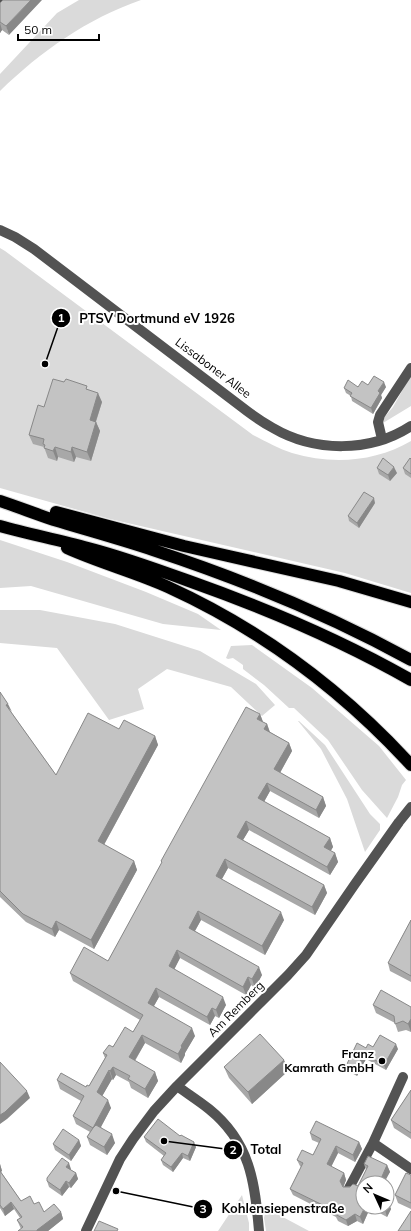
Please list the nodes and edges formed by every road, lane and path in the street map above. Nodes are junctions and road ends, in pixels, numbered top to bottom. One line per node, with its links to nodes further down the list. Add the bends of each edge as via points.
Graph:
1 (0, 230): 4 (street, Lissaboner Allee, via 34,249 274,429 302,441 322,445 359,445)
2 (411, 368): 4 (street, via 380,415 378,422)
3 (411, 426): 4 (street, Lissaboner Allee)
4 (382, 439)
5 (1, 502): 8 (highway, via 57,512 184,546 339,581); 9 (highway, via 211,570 310,610)
6 (0, 526): 7 (highway)
7 (44, 538): 10 (highway, via 88,548 146,566 244,601 320,634); 11 (highway, via 198,601 253,633 318,679 372,725)
8 (411, 602)
9 (411, 660)
10 (411, 680)
11 (411, 765)
12 (411, 807): 14 (street, Am Remberg, via 306,955)
13 (403, 1077): 15 (street)
14 (177, 1086): 18 (street, via 210,1110 235,1138 252,1172); 19 (street, Am Remberg, via 154,1111 120,1159)
15 (373, 1143): 16 (street); 17 (street)
16 (411, 1169)
17 (349, 1188)
18 (258, 1228)
19 (86, 1231)

